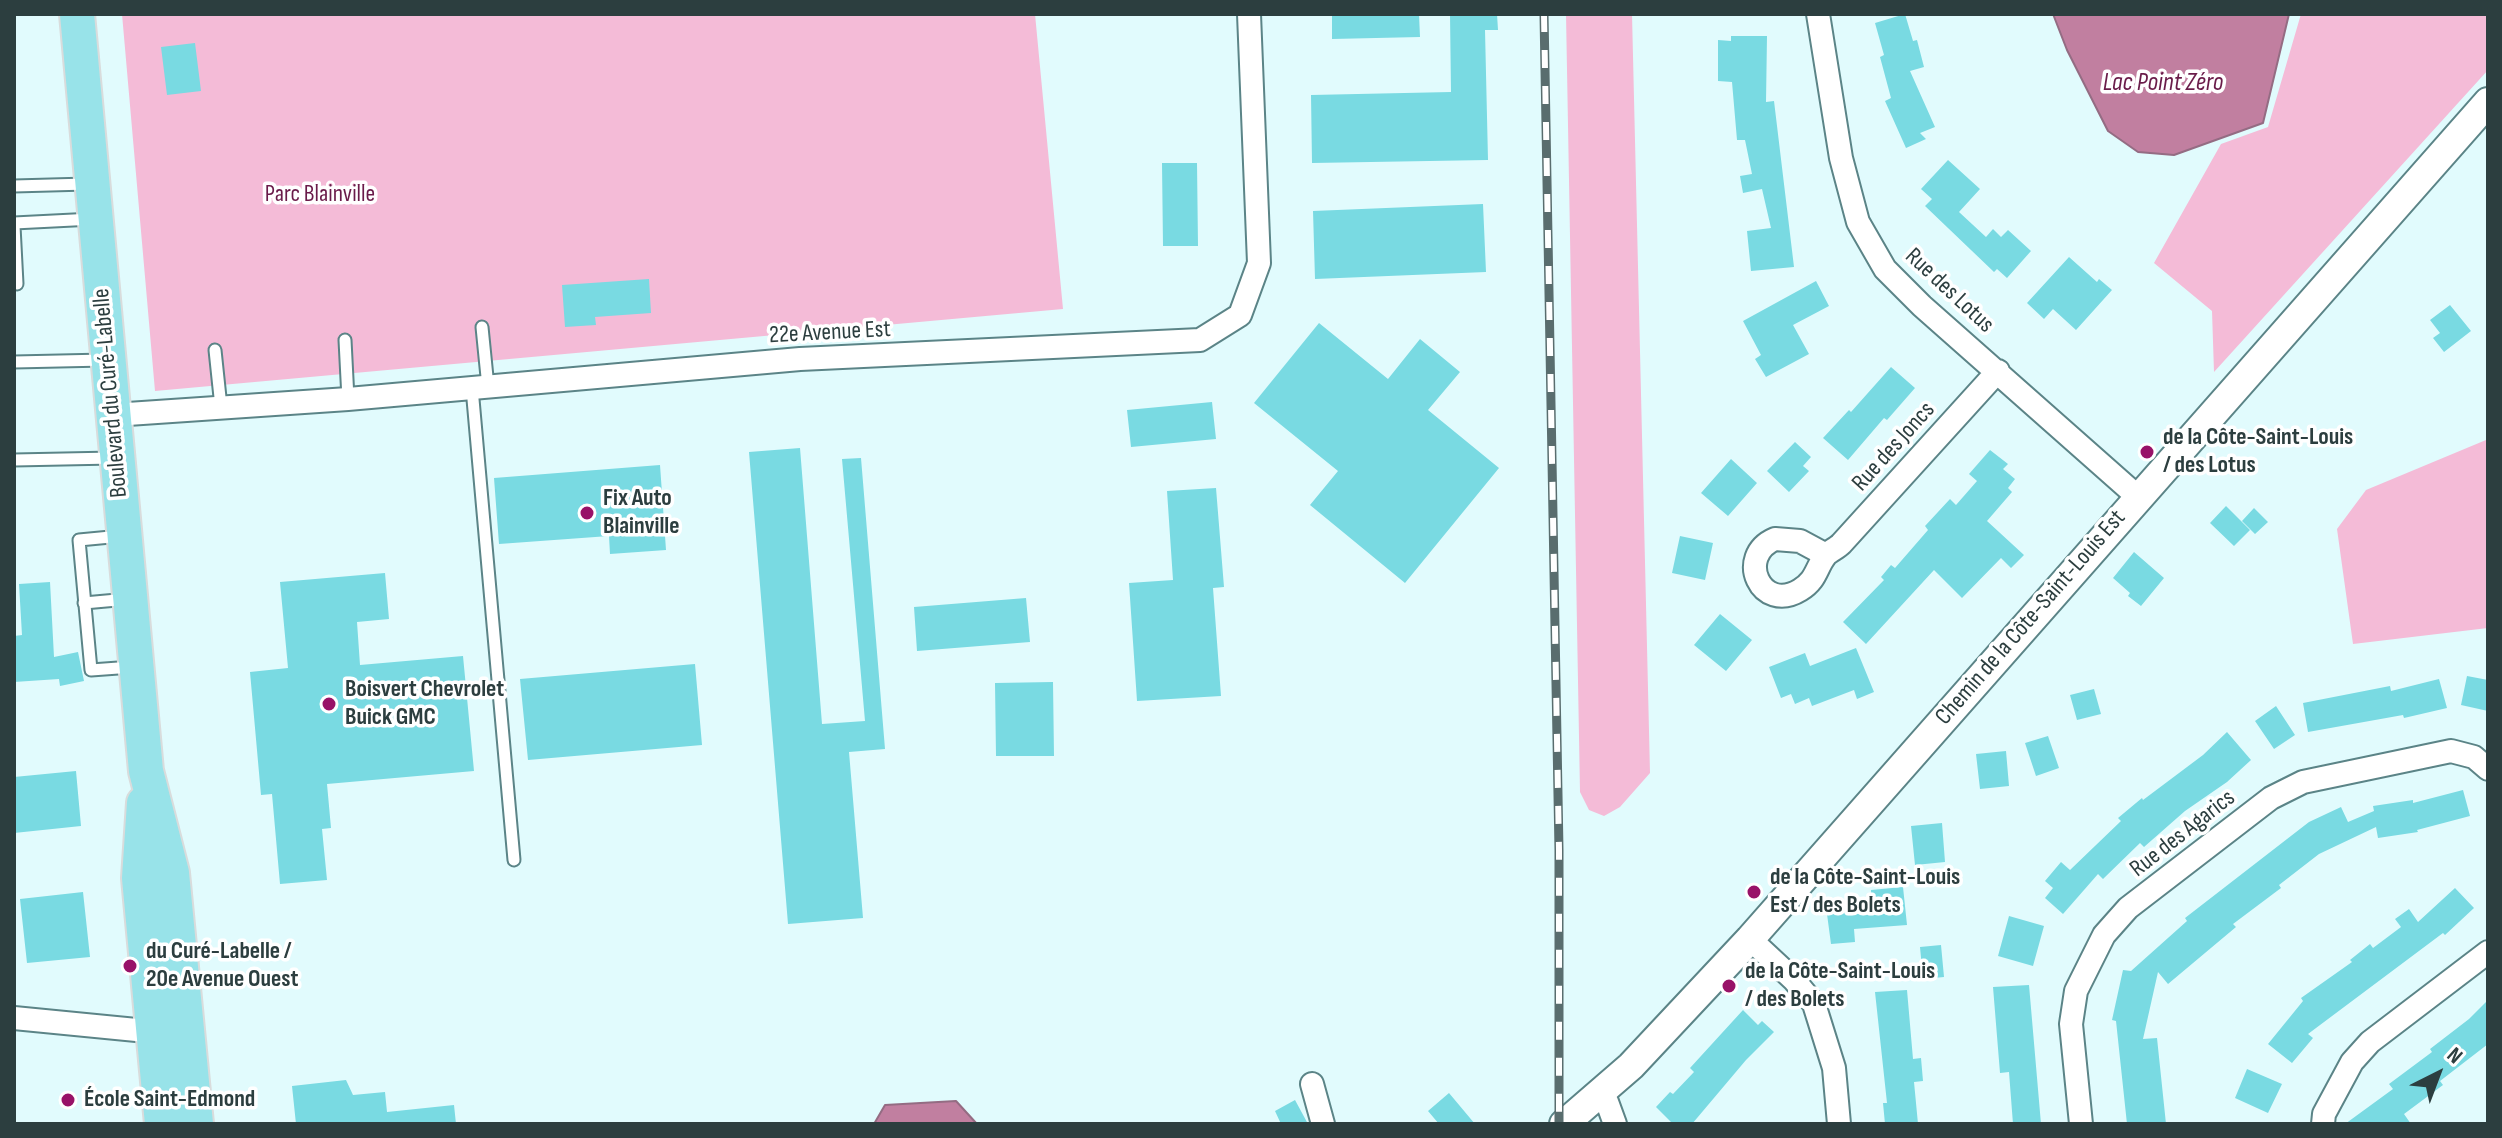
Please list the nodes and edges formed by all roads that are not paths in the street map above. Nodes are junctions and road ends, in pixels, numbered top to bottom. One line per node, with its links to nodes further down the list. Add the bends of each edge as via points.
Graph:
1 (77, 14): 5 (main road, Boulevard du Curé-Labelle)
2 (1249, 14): 16 (street, 22e Avenue Est, via 1259,263 1240,315 1200,340 800,359)
3 (1818, 14): 15 (street, Rue des Lotus, via 1841,158 1858,222 1885,269)
4 (2488, 102): 22 (street, Chemin de la Côte-Saint-Louis Est)
5 (92, 183): 6 (lane); 7 (main road, Boulevard du Curé-Labelle)
6 (14, 186)
7 (95, 218): 8 (lane); 13 (main road, Boulevard du Curé-Labelle)
8 (14, 224): 9 (lane)
9 (17, 284)
10 (482, 327): 16 (lane)
11 (345, 340): 17 (lane)
12 (215, 350): 18 (lane)
13 (108, 360): 14 (lane); 19 (main road, Boulevard du Curé-Labelle)
14 (14, 362)
15 (1998, 371): 22 (street, Rue des Lotus); 24 (street, Rue des Joncs)
16 (480, 388): 17 (street, 22e Avenue Est); 30 (lane)
17 (348, 399): 18 (street, 22e Avenue Est)
18 (221, 407): 19 (street, 22e Avenue Est)
19 (113, 415): 20 (main road, Boulevard du Curé-Labelle)
20 (117, 458): 21 (lane); 23 (main road, Boulevard du Curé-Labelle)
21 (14, 460)
22 (2138, 497): 31 (street, Chemin de la Côte-Saint-Louis Est)
23 (125, 535): 25 (main road, Boulevard du Curé-Labelle); 26 (lane, via 79,540)
24 (1826, 555)
25 (130, 599): 26 (lane); 27 (main road, Boulevard du Curé-Labelle)
26 (84, 603): 27 (lane, via 91,670)
27 (137, 667): 29 (main road, Boulevard du Curé-Labelle)
28 (2488, 769): 44 (street, Rue des Agarics, via 2474,757 2451,751 2303,782 2271,798 2128,908 2104,935 2076,991 2071,1024)
29 (146, 771): 34 (main road, Boulevard du Curé-Labelle, via 139,878); 35 (main road, Boulevard du Curé-Labelle, via 172,873)
30 (514, 860)
31 (1750, 939): 37 (street, Chemin de la Côte-Saint-Louis Est); 43 (street, via 1814,1004 1834,1068)
32 (2488, 952): 45 (street, via 2370,1042 2352,1062)
33 (14, 1018): 34 (street)
34 (154, 1032): 35 (street); 38 (main road, Boulevard du Curé-Labelle)
35 (188, 1034): 39 (main road, Boulevard du Curé-Labelle)
36 (1312, 1084): 40 (street)
37 (1601, 1093): 41 (street, Chemin de la Côte-Saint-Louis Est); 42 (street)
38 (162, 1124)
39 (196, 1124)
40 (1323, 1124)
41 (1564, 1124)
42 (1615, 1124)
43 (1839, 1124)
44 (2081, 1124)
45 (2323, 1124)

